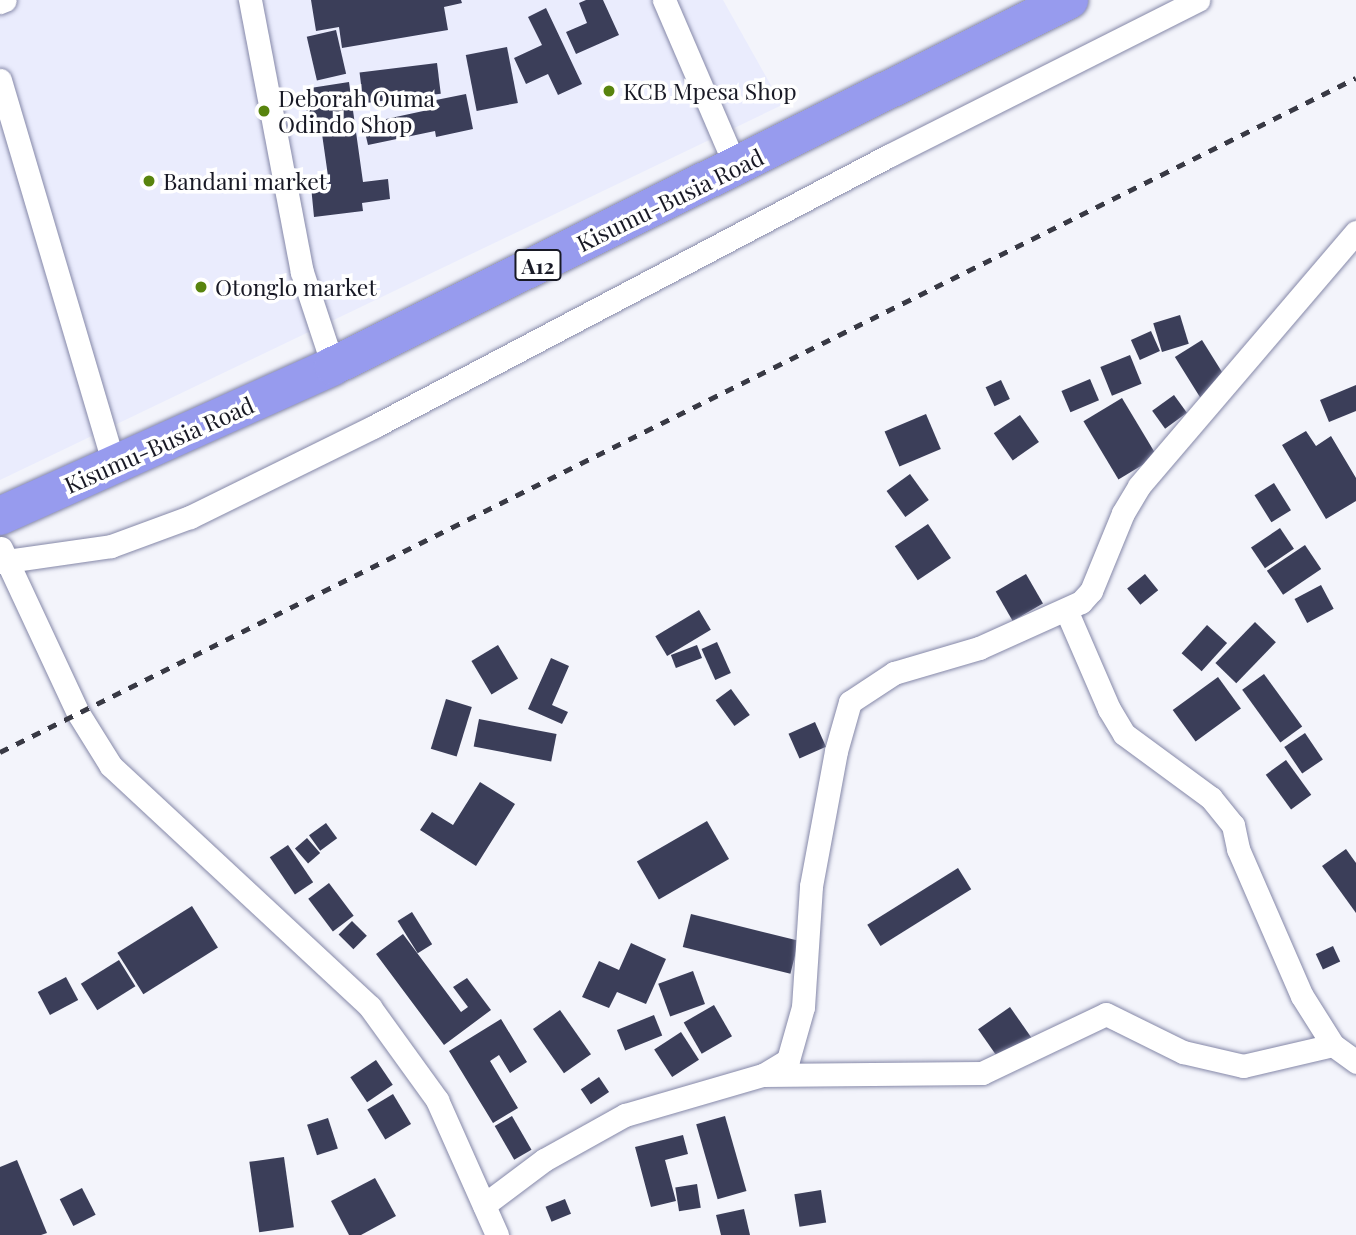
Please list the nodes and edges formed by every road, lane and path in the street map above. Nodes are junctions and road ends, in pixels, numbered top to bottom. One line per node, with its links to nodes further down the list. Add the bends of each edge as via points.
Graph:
1 (5, 0): 6 (street)
2 (250, 0): 10 (street, via 302,272)
3 (664, 0): 8 (street)
4 (1069, 0): 8 (highway, Kisumu-Busia Road / A12)
5 (1198, 0): 13 (street, via 190,517 111,546)
6 (0, 2)
7 (0, 80): 11 (street)
8 (736, 167): 10 (highway, Kisumu-Busia Road / A12)
9 (1355, 234): 14 (street, via 1139,486 1091,590)
10 (333, 366): 11 (highway, Kisumu-Busia Road / A12)
11 (114, 466): 12 (highway, Kisumu-Busia Road / A12)
12 (0, 516)
13 (2, 556): 18 (street, via 78,713 111,766 370,1007 437,1100)
14 (1067, 612): 15 (street, via 1108,709 1125,734 1211,798 1233,825 1238,849 1302,996); 17 (street, via 1026,624 979,648 894,673 850,702 836,751 811,886 803,1007 788,1059)
15 (1332, 1045): 16 (street); 17 (street, via 1242,1066 1183,1052 1106,1014 982,1073)
16 (1356, 1062)
17 (763, 1075): 18 (street, via 625,1115 553,1154)
18 (484, 1205): 19 (street)
19 (497, 1235)

